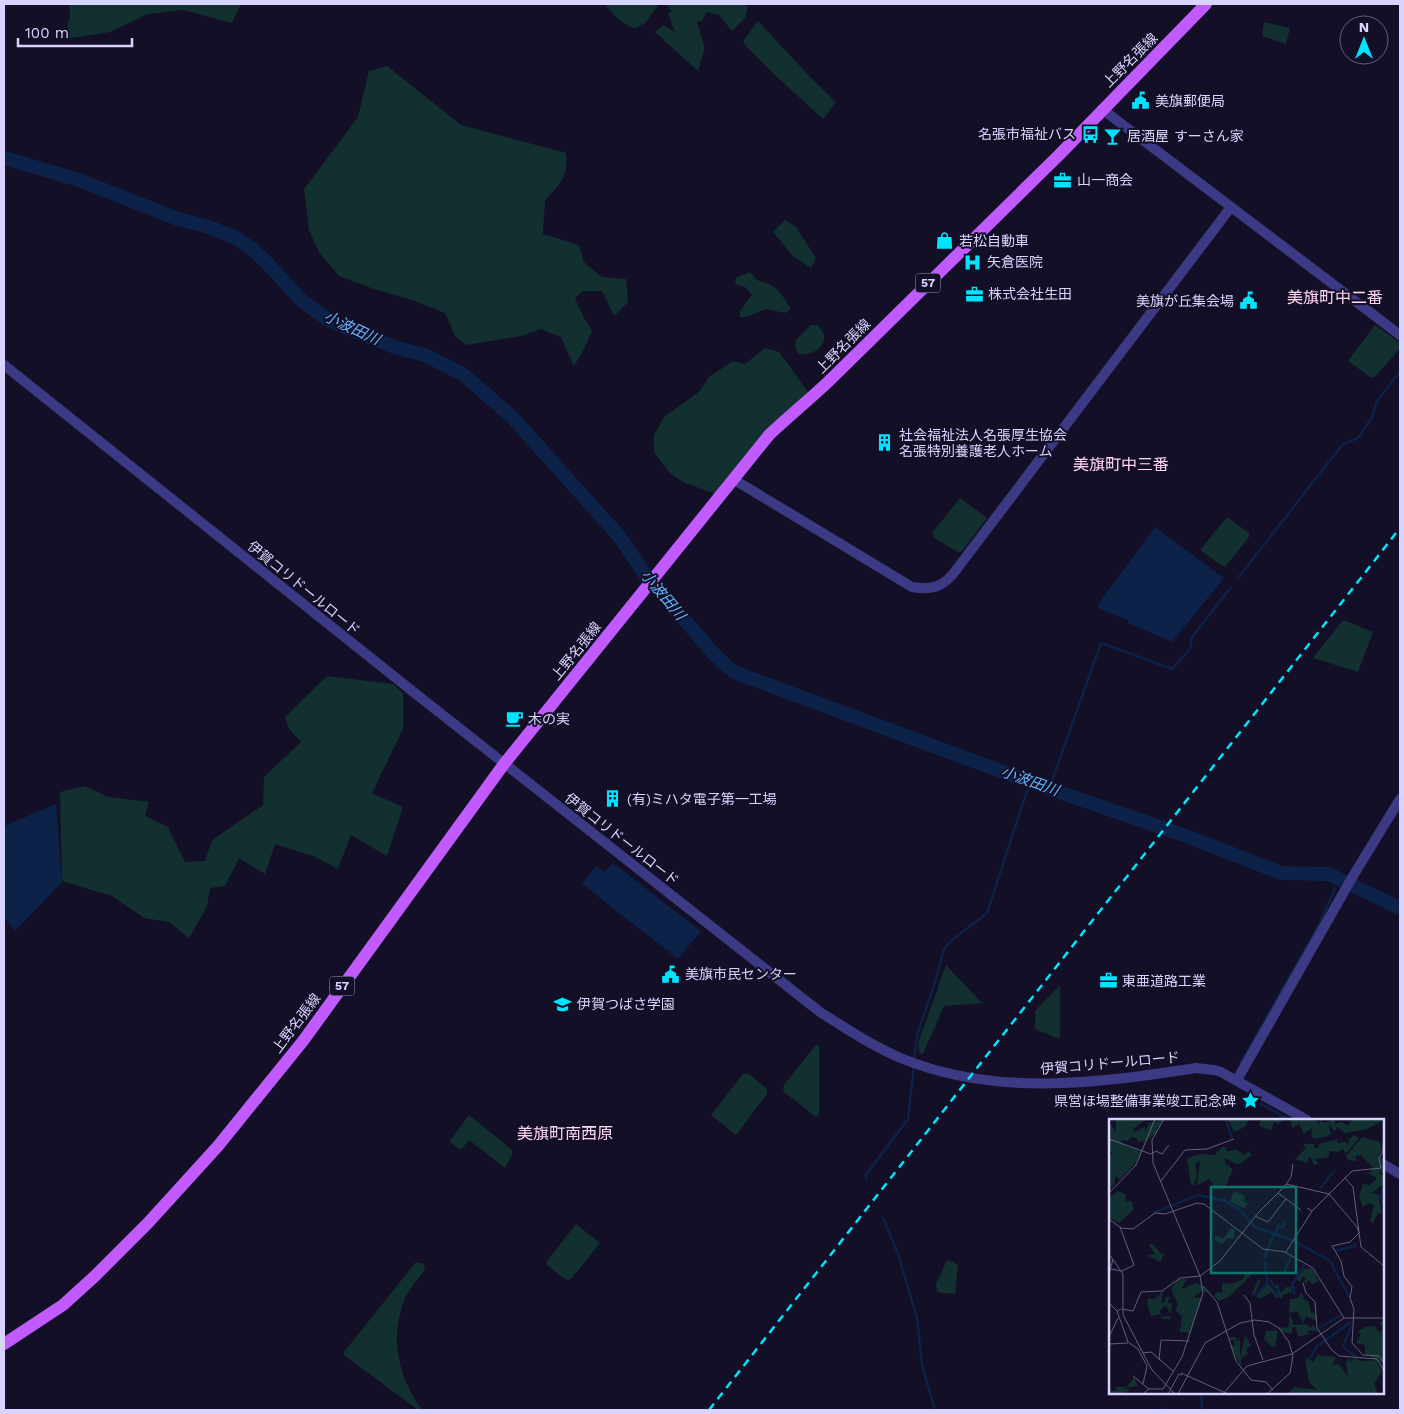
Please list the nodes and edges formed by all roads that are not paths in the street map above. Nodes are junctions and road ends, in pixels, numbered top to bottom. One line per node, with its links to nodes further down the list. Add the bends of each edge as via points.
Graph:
1 (1206, 4): 2 (main road, 上野名張線 / 57)
2 (1102, 109): 3 (street); 6 (main road, 上野名張線 / 57, via 829,382 769,435)
3 (1230, 206): 4 (street); 6 (street, via 953,574 937,587 912,586)
4 (1400, 335)
5 (4, 365): 7 (street, 伊賀コリドールロード)
6 (733, 479): 7 (main road, 上野名張線 / 57)
7 (504, 764): 9 (street, 伊賀コリドールロード, via 820,1012 888,1052 979,1080 1021,1084 1078,1082 1196,1068 1214,1070); 13 (main road, 上野名張線 / 57, via 303,1041 218,1146 95,1276 63,1305)
8 (1400, 799): 9 (street)
9 (1237, 1080): 10 (street, 伊賀コリドールロード)
10 (1304, 1119)
11 (1384, 1165): 12 (street)
12 (1400, 1174)
13 (4, 1344)

